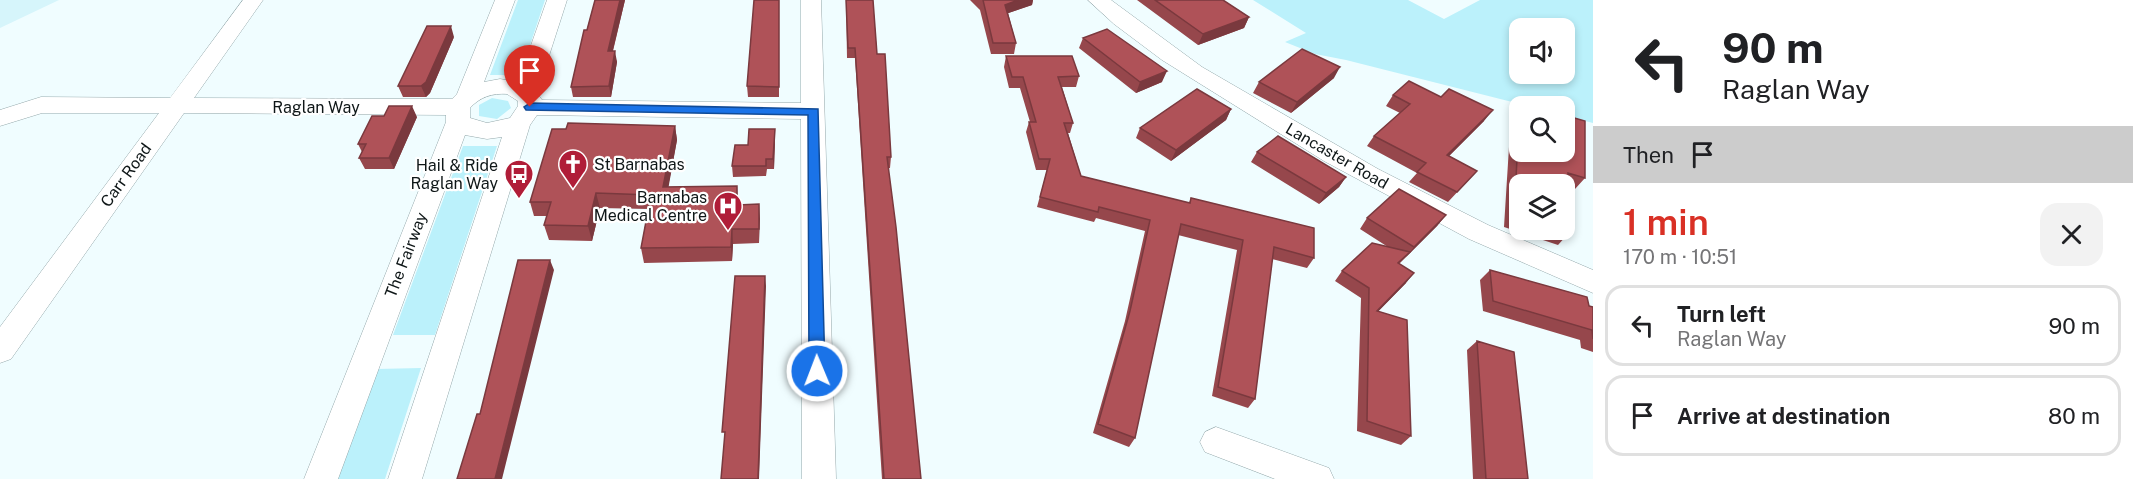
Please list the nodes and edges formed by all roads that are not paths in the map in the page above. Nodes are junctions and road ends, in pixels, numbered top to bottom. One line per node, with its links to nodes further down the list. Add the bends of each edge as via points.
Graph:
1 (253, 0): 6 (street, Carr Road)
2 (505, 0): 8 (street, The Fairway)
3 (557, 0): 7 (street)
4 (811, 0): 9 (street)
5 (1098, 0): 11 (street, Lancaster Road, via 1189,69 1328,152 1486,238)
6 (174, 107): 8 (street, Raglan Way); 10 (street, Raglan Way, via 41,105); 12 (street, Carr Road)
7 (524, 108): 8 (street, via 511,86 499,86 477,91); 8 (street, via 500,130 482,132 470,130); 9 (street); 15 (street)
8 (461, 109): 14 (street, The Fairway)
9 (814, 111): 16 (street)
10 (0, 118)
11 (1593, 282)
12 (0, 350)
13 (1216, 442): 17 (street)
14 (321, 479)
15 (405, 479)
16 (819, 479)
17 (1317, 479)

